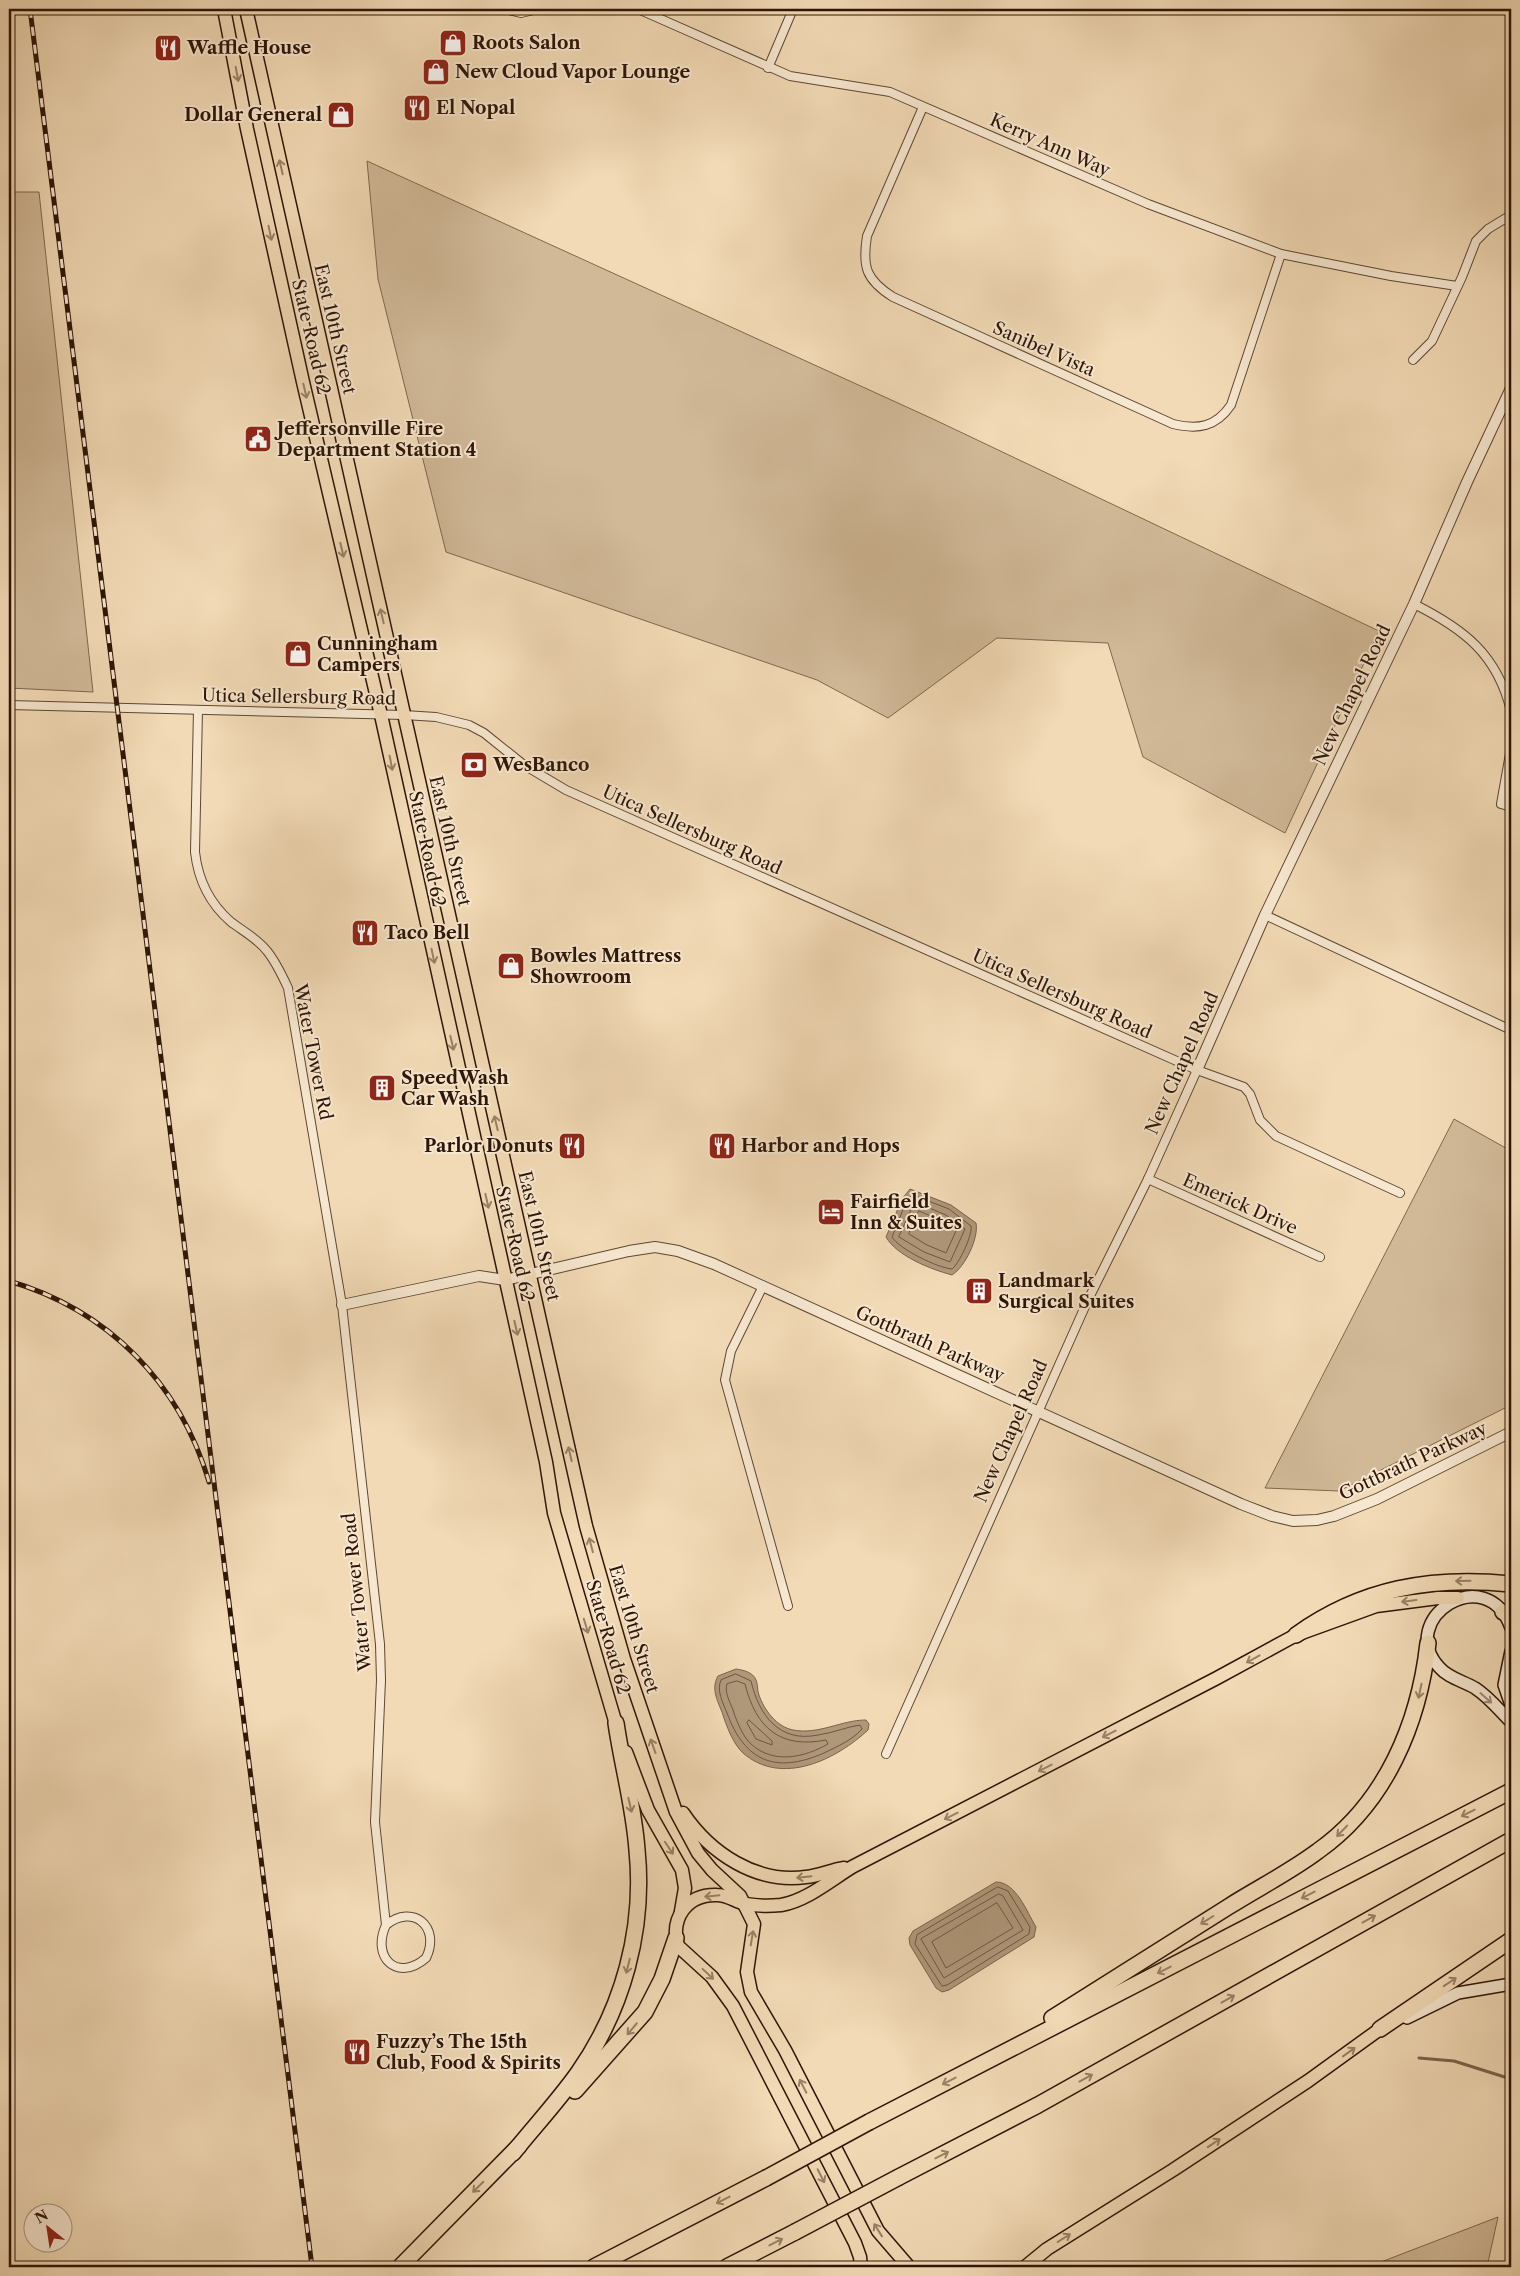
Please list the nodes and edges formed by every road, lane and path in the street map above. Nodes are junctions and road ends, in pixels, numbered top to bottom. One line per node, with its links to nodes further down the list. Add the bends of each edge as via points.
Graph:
1 (224, 9): 18 (main road, State Road 62, one-way to 18, via 301,372)
2 (246, 9): 19 (main road, East 10th Street, one-way to 2)
3 (504, 9): 4 (street, via 521,13)
4 (538, 9)
5 (638, 9): 7 (street, Kerry Ann Way)
6 (793, 9): 7 (street)
7 (768, 68): 8 (street, Kerry Ann Way, via 802,80 890,92)
8 (924, 107): 10 (street, Kerry Ann Way, via 1148,204); 10 (street, Sanibel Vista, via 866,236 864,254 872,280 893,297 1173,424 1201,427 1213,423 1231,404)
9 (1511, 215): 11 (street, via 1476,241)
10 (1281, 254): 11 (street, Kerry Ann Way)
11 (1458, 286): 12 (street, via 1432,341)
12 (1413, 360)
13 (1511, 388): 14 (street, New Chapel Road, via 1466,482)
14 (1414, 604): 17 (street, via 1453,626 1478,645 1500,677); 22 (street, New Chapel Road)
15 (9, 705): 16 (street, Utica Sellersburg Road)
16 (198, 710): 18 (street, Utica Sellersburg Road); 27 (street, Water Tower Rd, via 197,867 206,892 215,905 266,950 288,988)
17 (1511, 711)
18 (381, 715): 19 (street, Utica Sellersburg Road); 30 (main road, State Road 62, one-way to 30)
19 (404, 715): 24 (street, Utica Sellersburg Road, via 436,717 469,725 524,765 566,790); 29 (main road, East 10th Street, one-way to 19)
20 (1511, 748): 21 (street, via 1501,804)
21 (1511, 808)
22 (1265, 915): 23 (street); 24 (street, New Chapel Road)
23 (1511, 1030)
24 (1197, 1070): 25 (street, New Chapel Road); 26 (street, Utica Sellersburg Road, via 1244,1087 1260,1120 1276,1136)
25 (1148, 1179): 28 (street, Emerick Drive); 33 (street, New Chapel Road)
26 (1400, 1193)
27 (334, 1257): 32 (street, Water Tower Road)
28 (1320, 1257)
29 (529, 1274): 30 (street, Gottbrath Parkway); 31 (street, Gottbrath Parkway, via 655,1248 678,1251); 48 (main road, East 10th Street, one-way to 29, via 624,1660 586,1526)
30 (505, 1280): 32 (street, Gottbrath Parkway, via 479,1276); 45 (main road, State Road 62, one-way to 45, via 546,1462 554,1513)
31 (763, 1286): 33 (street, Gottbrath Parkway); 37 (street, via 731,1351 726,1380)
32 (342, 1305): 53 (street, Water Tower Road, via 380,1644 375,1822)
33 (1038, 1410): 34 (street, Gottbrath Parkway, via 1241,1504 1293,1521 1317,1520 1350,1511); 46 (street, New Chapel Road)
34 (1511, 1432)
35 (1511, 1584): 40 (highway, one-way to 40, via 1447,1581 1386,1591 1323,1616)
36 (1458, 1598): 38 (main road, via 1483,1598); 40 (main road, one-way to 40, via 1376,1606); 41 (main road, via 1436,1615 1428,1633)
37 (788, 1606)
38 (1507, 1614): 39 (main road)
39 (1511, 1628)
40 (1296, 1635): 50 (main road, one-way to 50)
41 (1428, 1643): 44 (main road, one-way to 44, via 1439,1668 1475,1688); 58 (highway, one-way to 58, via 1418,1701 1402,1746 1376,1792 1337,1836 1304,1861 1116,1977)
42 (1511, 1651): 43 (main road, via 1504,1685)
43 (1511, 1705)
44 (1511, 1722)
45 (616, 1723): 52 (main road, one-way to 52, via 648,1810 682,1870 686,1888); 59 (highway, one-way to 59, via 638,1852 638,1902 631,1954 614,2010 594,2049)
46 (886, 1754)
47 (1511, 1790): 58 (highway, one-way to 58)
48 (669, 1792): 50 (main road, one-way to 48, via 789,1878 743,1866 726,1857 701,1836); 51 (main road, East 10th Street, via 680,1823 698,1853)
49 (1511, 1840): 63 (highway, one-way to 49, bridge, via 1047,2100)
50 (852, 1867): 51 (main road, via 788,1903)
51 (745, 1904): 52 (main road, one-way to 52, via 723,1896 710,1896 695,1900); 65 (main road, East 10th Street, one-way to 51, via 886,2244 869,2216 785,2050 751,1992 747,1972 754,1924)
52 (681, 1910): 54 (main road)
53 (386, 1924): 53 (street, Water Tower Road, via 395,1917 405,1916 423,1923 432,1941 426,1958 411,1968 392,1965 380,1947 380,1937)
54 (676, 1938): 59 (highway, one-way to 59, via 662,1978 645,2012 569,2097); 64 (main road, one-way to 64, via 684,1953 712,1976 733,2006 847,2227)
55 (1511, 1940): 57 (highway, one-way to 55)
56 (1511, 1984): 57 (main road, via 1458,1994)
57 (1380, 2029): 60 (main road, one-way to 57, via 1174,2170)
58 (993, 2058): 62 (highway, one-way to 62, bridge)
59 (513, 2153): 61 (highway, one-way to 61)
60 (1047, 2249): 66 (main road); 67 (main road)
61 (400, 2267)
62 (594, 2267)
63 (727, 2267)
64 (861, 2267)
65 (909, 2267)
66 (1017, 2267)
67 (1026, 2267)

